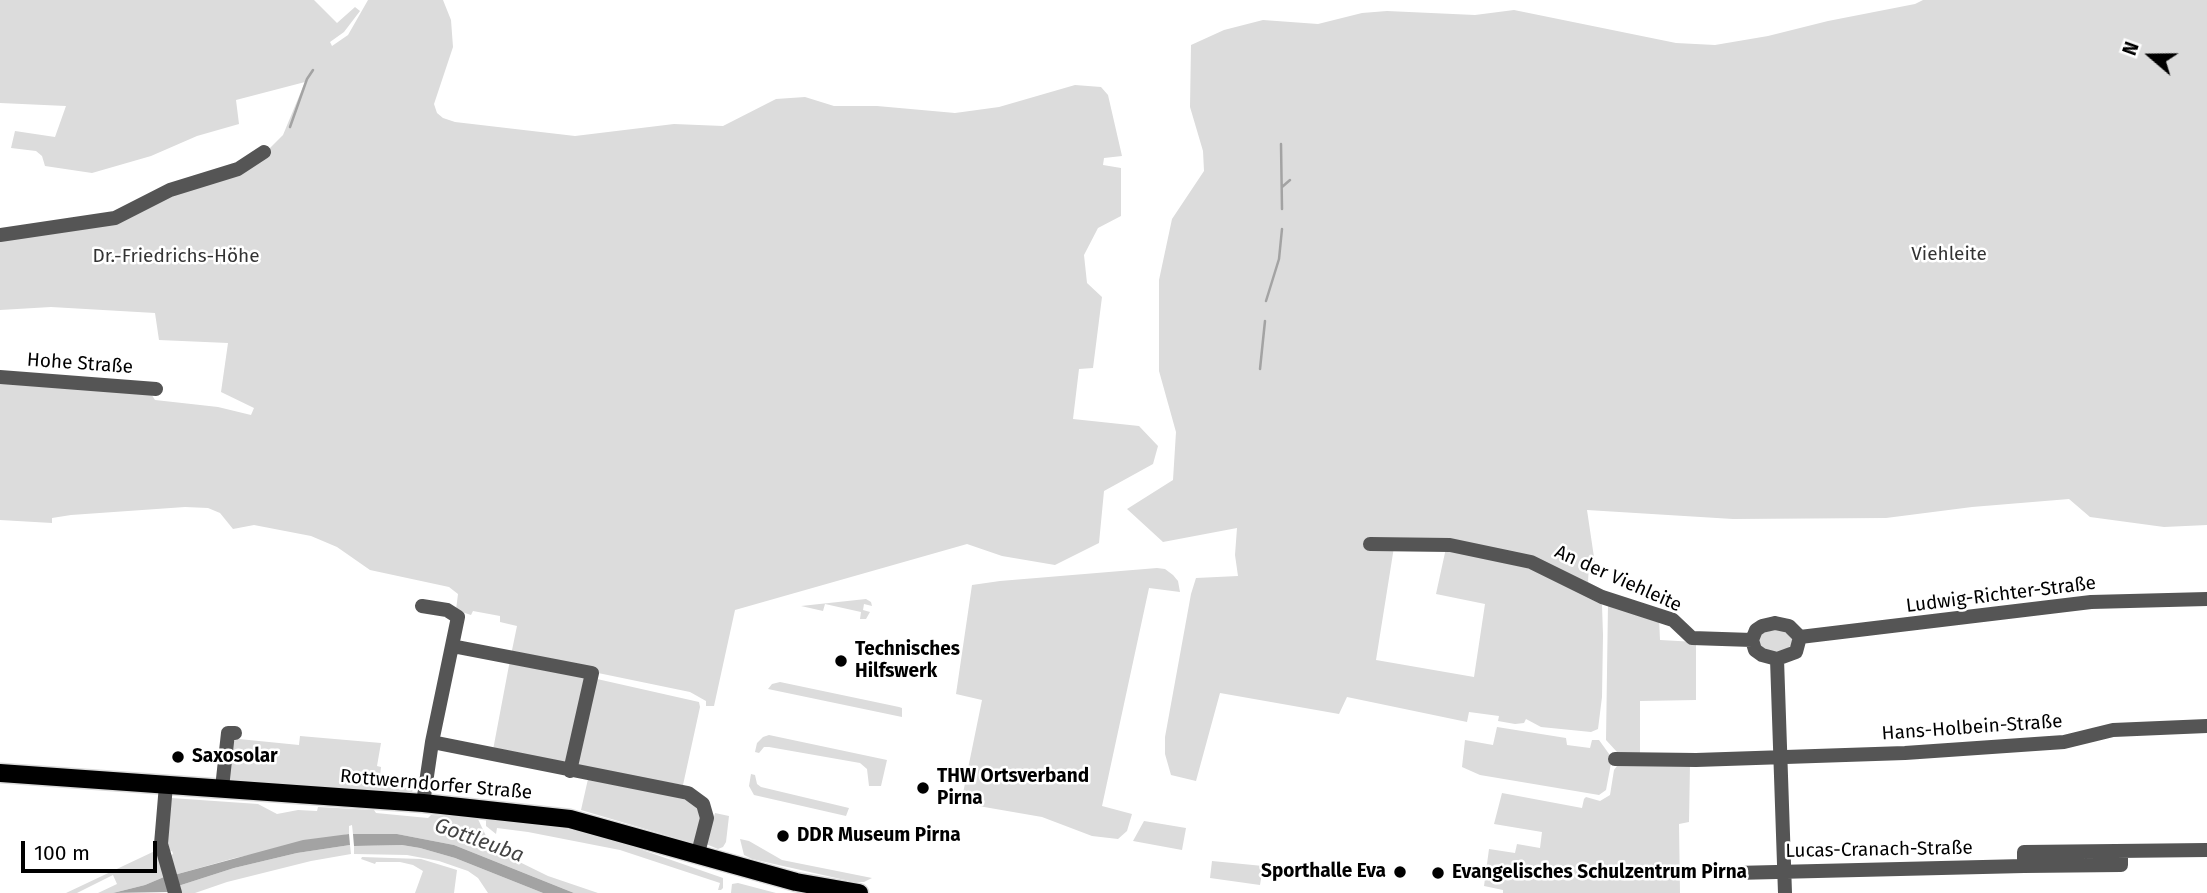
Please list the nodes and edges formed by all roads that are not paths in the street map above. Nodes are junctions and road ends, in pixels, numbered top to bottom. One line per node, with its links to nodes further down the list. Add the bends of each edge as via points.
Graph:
1 (264, 152): 2 (street, via 238,169 170,190 115,218)
2 (0, 235)
3 (0, 377): 4 (street, Hohe Straße)
4 (156, 389)
5 (1370, 544): 9 (street, An der Viehleite, via 1450,545 1531,562 1602,597 1673,620 1692,638)
6 (2207, 599): 8 (street, Ludwig-Richter-Straße, via 2091,602)
7 (422, 606): 10 (street, via 458,617)
8 (1800, 638): 9 (street, via 1789,626 1776,623 1756,630); 11 (street, via 1796,652)
9 (1752, 640): 11 (street, via 1759,653)
10 (452, 646): 14 (street); 17 (street, via 592,673)
11 (1777, 659): 15 (street)
12 (2207, 726): 15 (street, Hans-Holbein-Straße, via 2113,730 2052,743)
13 (235, 733): 20 (street, via 228,733)
14 (432, 742): 17 (street); 21 (street)
15 (1781, 758): 16 (street); 24 (street)
16 (1615, 759)
17 (570, 771): 23 (street, via 688,793 703,804 707,818)
18 (0, 773): 19 (main road, Rottwerndorfer Straße)
19 (166, 785): 20 (main road, Rottwerndorfer Straße); 26 (street, via 161,844)
20 (222, 788): 21 (main road, Rottwerndorfer Straße)
21 (423, 803): 23 (main road, Rottwerndorfer Straße, via 570,818)
22 (2207, 850): 24 (street, Lucas-Cranach-Straße, via 2024,852 2024,866)
23 (698, 853): 27 (main road, Rottwerndorfer Straße, via 796,882)
24 (1784, 871): 25 (street, Lucas-Cranach-Straße); 28 (street)
25 (1735, 873)
26 (175, 893)
27 (859, 893)
28 (1785, 893)

